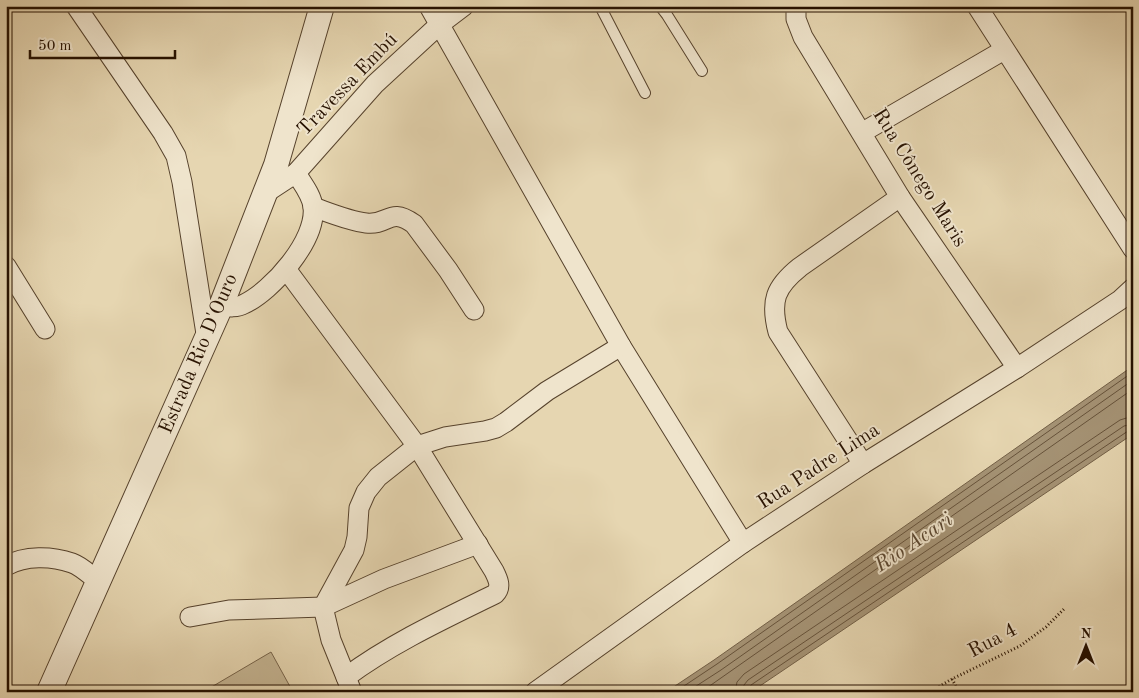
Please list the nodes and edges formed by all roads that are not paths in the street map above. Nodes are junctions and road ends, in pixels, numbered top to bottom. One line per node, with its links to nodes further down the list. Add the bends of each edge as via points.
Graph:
1 (76, 6): 24 (street, via 176,156)
2 (322, 6): 14 (street, Estrada Rio D'Ouro)
3 (429, 6): 9 (street)
4 (464, 6): 9 (street, Travessa Embú)
5 (600, 6): 12 (lane)
6 (660, 6): 11 (lane)
7 (796, 6): 13 (street, Rua Cônego Maris, via 796,19 803,37)
8 (976, 6): 10 (street)
9 (439, 25): 14 (street, Travessa Embú); 25 (street)
10 (1004, 50): 13 (street); 17 (street)
11 (702, 71)
12 (645, 93)
13 (862, 132): 15 (street, Rua Cônego Maris)
14 (286, 169): 16 (street, via 310,196); 21 (street, Estrada Rio D'Ouro, via 264,194)
15 (900, 197): 26 (street, Rua Cônego Maris); 28 (street, via 787,278 776,294 774,308 778,332)
16 (313, 207): 19 (street, via 301,250); 22 (street, via 368,223 379,222 389,216 408,220 448,270)
17 (1133, 249)
18 (6, 266): 23 (street)
19 (286, 269): 21 (street, via 260,294 244,304); 27 (street)
20 (1133, 288): 26 (street, Rua Padre Lima)
21 (221, 306): 24 (street, Estrada Rio D'Ouro)
22 (474, 310)
23 (45, 329)
24 (207, 340): 32 (street, Estrada Rio D'Ouro)
25 (621, 346): 27 (street, via 547,391 496,428 445,436); 29 (street)
26 (1017, 368): 28 (street, Rua Padre Lima)
27 (417, 446): 30 (street); 33 (street, via 378,477 366,492 360,508 354,550)
28 (863, 464): 29 (street, Rua Padre Lima)
29 (743, 543): 37 (street, Rua Padre Lima)
30 (478, 544): 33 (street); 35 (street, via 498,580 498,592 380,654)
31 (6, 566): 32 (street, via 24,559 46,557 73,563)
32 (98, 581): 36 (street, Estrada Rio D'Ouro)
33 (323, 607): 34 (street, via 229,610); 35 (street, via 331,640)
34 (190, 617)
35 (349, 684)
36 (49, 692)
37 (535, 692)

